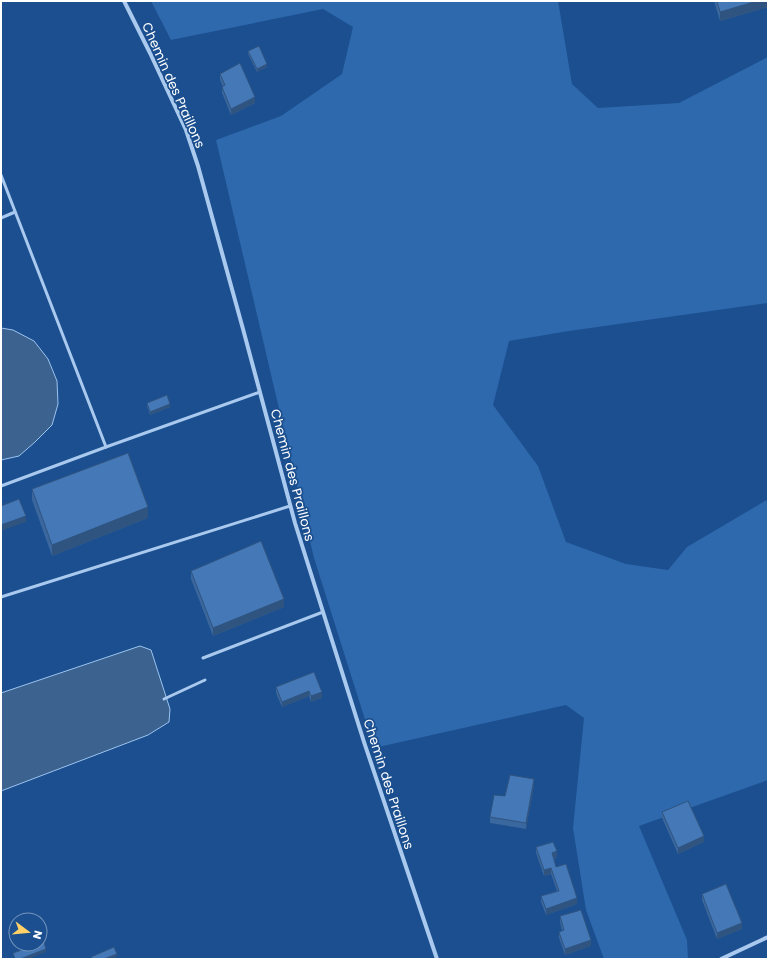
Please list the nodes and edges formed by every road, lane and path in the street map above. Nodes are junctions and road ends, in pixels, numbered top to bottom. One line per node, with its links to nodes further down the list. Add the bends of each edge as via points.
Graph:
1 (124, 1): 5 (street, Chemin des Praillons, via 186,130)
2 (1, 175): 3 (lane)
3 (15, 212): 4 (lane); 6 (lane)
4 (1, 218)
5 (260, 392): 6 (lane); 8 (street, Chemin des Praillons)
6 (106, 447): 7 (lane)
7 (1, 486)
8 (290, 506): 9 (lane); 10 (street, Chemin des Praillons)
9 (1, 597)
10 (323, 612): 11 (lane); 15 (street, Chemin des Praillons)
11 (203, 658)
12 (205, 680): 13 (lane)
13 (164, 699)
14 (768, 937): 16 (street)
15 (437, 959)
16 (721, 959)

